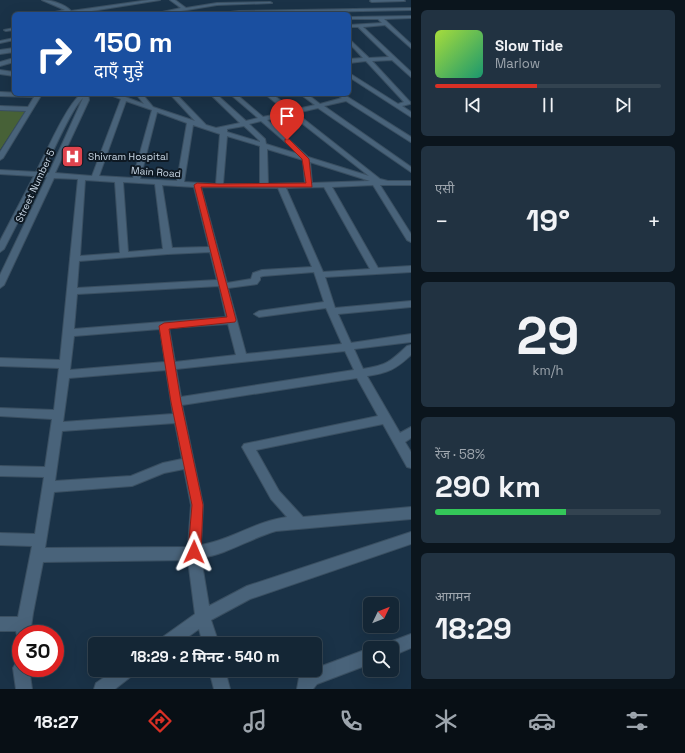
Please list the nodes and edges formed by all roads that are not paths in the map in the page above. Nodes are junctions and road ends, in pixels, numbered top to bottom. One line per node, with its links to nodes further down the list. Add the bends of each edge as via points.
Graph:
1 (44, 0): 15 (street, via 66,8)
2 (158, 0): 7 (street)
3 (172, 0): 12 (street)
4 (199, 0): 11 (street)
5 (403, 0): 6 (street); 14 (street)
6 (372, 1)
7 (146, 2): 9 (street); 10 (street)
8 (270, 2): 11 (street); 18 (street)
9 (126, 5): 15 (street)
10 (151, 6)
11 (208, 6): 12 (street); 17 (street)
12 (185, 9): 16 (street)
13 (341, 9): 14 (street); 18 (street)
14 (411, 9)
15 (69, 12)
16 (171, 12)
17 (216, 12)
18 (273, 12)
19 (379, 17): 20 (street); 21 (street); 22 (street)
20 (411, 17)
21 (351, 18)
22 (385, 24): 24 (street); 30 (street)
23 (351, 25): 24 (street)
24 (360, 26): 33 (street)
25 (12, 29): 26 (street)
26 (6, 30)
27 (12, 39): 28 (street)
28 (0, 42)
29 (351, 42): 34 (street)
30 (411, 47)
31 (12, 50): 32 (street)
32 (0, 52)
33 (393, 58): 34 (street); 40 (street)
34 (367, 60): 36 (street); 57 (street, via 408,103)
35 (12, 61): 37 (street)
36 (351, 61)
37 (0, 64)
38 (0, 72): 39 (street)
39 (12, 74)
40 (411, 75)
41 (351, 76): 57 (street)
42 (0, 94): 43 (street)
43 (12, 94)
44 (38, 96): 59 (street)
45 (82, 96): 75 (street, via 77,100)
46 (85, 96): 76 (street, Street Number 5, via 86,100)
47 (118, 96): 60 (street); 78 (street)
48 (141, 96): 60 (street)
49 (175, 96): 66 (street)
50 (215, 96): 65 (street)
51 (235, 96): 63 (street)
52 (271, 96): 61 (street)
53 (306, 96): 56 (street)
54 (342, 96): 55 (street)
55 (347, 99): 56 (street); 68 (street)
56 (320, 106): 61 (street); 73 (street)
57 (396, 106): 62 (street)
58 (0, 108): 59 (street)
59 (30, 109): 70 (street)
60 (153, 109): 64 (street); 80 (street)
61 (292, 113): 63 (street); 82 (street)
62 (411, 115)
63 (263, 119): 65 (street); 72 (street)
64 (190, 122): 66 (street); 84 (street)
65 (246, 123): 67 (street); 69 (street, via 263,140)
66 (204, 127): 67 (street)
67 (224, 131): 69 (street); 88 (street)
68 (411, 140)
69 (264, 146): 72 (street); 89 (street)
70 (3, 147): 71 (street)
71 (0, 158)
72 (306, 159): 82 (street); 86 (street)
73 (411, 170)
74 (0, 172): 75 (street, Main Road)
75 (39, 174): 76 (street, Main Road); 93 (street)
76 (51, 175): 77 (street, Main Road); 102 (street, Street Number 5)
77 (82, 178): 78 (street, Main Road); 97 (street)
78 (95, 178): 79 (street, Main Road)
79 (119, 180): 80 (street, Main Road); 96 (street)
80 (136, 181): 81 (street, Main Road)
81 (158, 182): 84 (street, Main Road); 95 (street)
82 (380, 183): 83 (street); 87 (street, Main Road); 91 (street)
83 (411, 183)
84 (180, 184): 85 (street, Main Road)
85 (197, 185): 88 (street, Main Road); 94 (street)
86 (309, 185): 87 (street, Main Road); 90 (street, Main Road)
87 (328, 185): 100 (street)
88 (219, 186): 89 (street, Main Road)
89 (264, 186): 90 (street, Main Road)
90 (281, 186): 99 (street)
91 (408, 232): 92 (street)
92 (411, 240)
93 (0, 249)
94 (214, 249): 95 (street); 101 (street)
95 (168, 251): 96 (street)
96 (124, 255): 97 (street)
97 (75, 259): 103 (street)
98 (411, 269): 100 (street)
99 (318, 272): 100 (street); 101 (street, via 262,273 256,275 254,282); 105 (street)
100 (376, 272)
101 (223, 284): 103 (street); 107 (street)
102 (0, 285)
103 (72, 291): 109 (street)
104 (411, 304): 105 (street)
105 (331, 307): 106 (street); 111 (street)
106 (259, 314)
107 (232, 320): 108 (street); 113 (street)
108 (164, 326): 109 (street); 115 (street)
109 (69, 333): 116 (street)
110 (411, 338): 111 (street)
111 (348, 346): 113 (street); 117 (street)
112 (411, 350): 117 (street, via 389,367)
113 (242, 359): 115 (street)
114 (0, 362): 116 (street)
115 (169, 366): 116 (street); 118 (street)
116 (64, 369): 122 (street)
117 (360, 373): 118 (street); 121 (street)
118 (176, 402): 120 (street)
119 (0, 412): 122 (street)
120 (179, 418): 122 (street); 125 (street)
121 (385, 419): 124 (street); 131 (street, via 248,447 275,495)
122 (58, 421): 128 (street)
123 (411, 432): 124 (street)
124 (398, 441): 126 (street)
125 (188, 463): 129 (street, via 163,468 132,481); 135 (street, via 197,505)
126 (411, 463)
127 (0, 471): 128 (street)
128 (51, 472): 129 (street)
129 (48, 487): 134 (street)
130 (411, 513): 131 (street)
131 (300, 523): 135 (street, via 275,524 215,549)
132 (411, 538): 137 (street, via 247,592)
133 (0, 539): 134 (street)
134 (40, 540): 136 (street)
135 (194, 552): 136 (street); 137 (street)
136 (38, 555): 139 (street)
137 (203, 617): 141 (street); 142 (street)
138 (0, 624): 140 (street)
139 (24, 625)
140 (12, 627)
141 (174, 637)
142 (209, 637)
143 (411, 641): 144 (street)
144 (399, 645)
145 (363, 659): 152 (street, via 312,678 305,684)
146 (22, 677): 149 (street)
147 (118, 677): 150 (street)
148 (219, 677): 151 (street)
149 (24, 689)
150 (102, 689)
151 (222, 689)
152 (305, 689)

